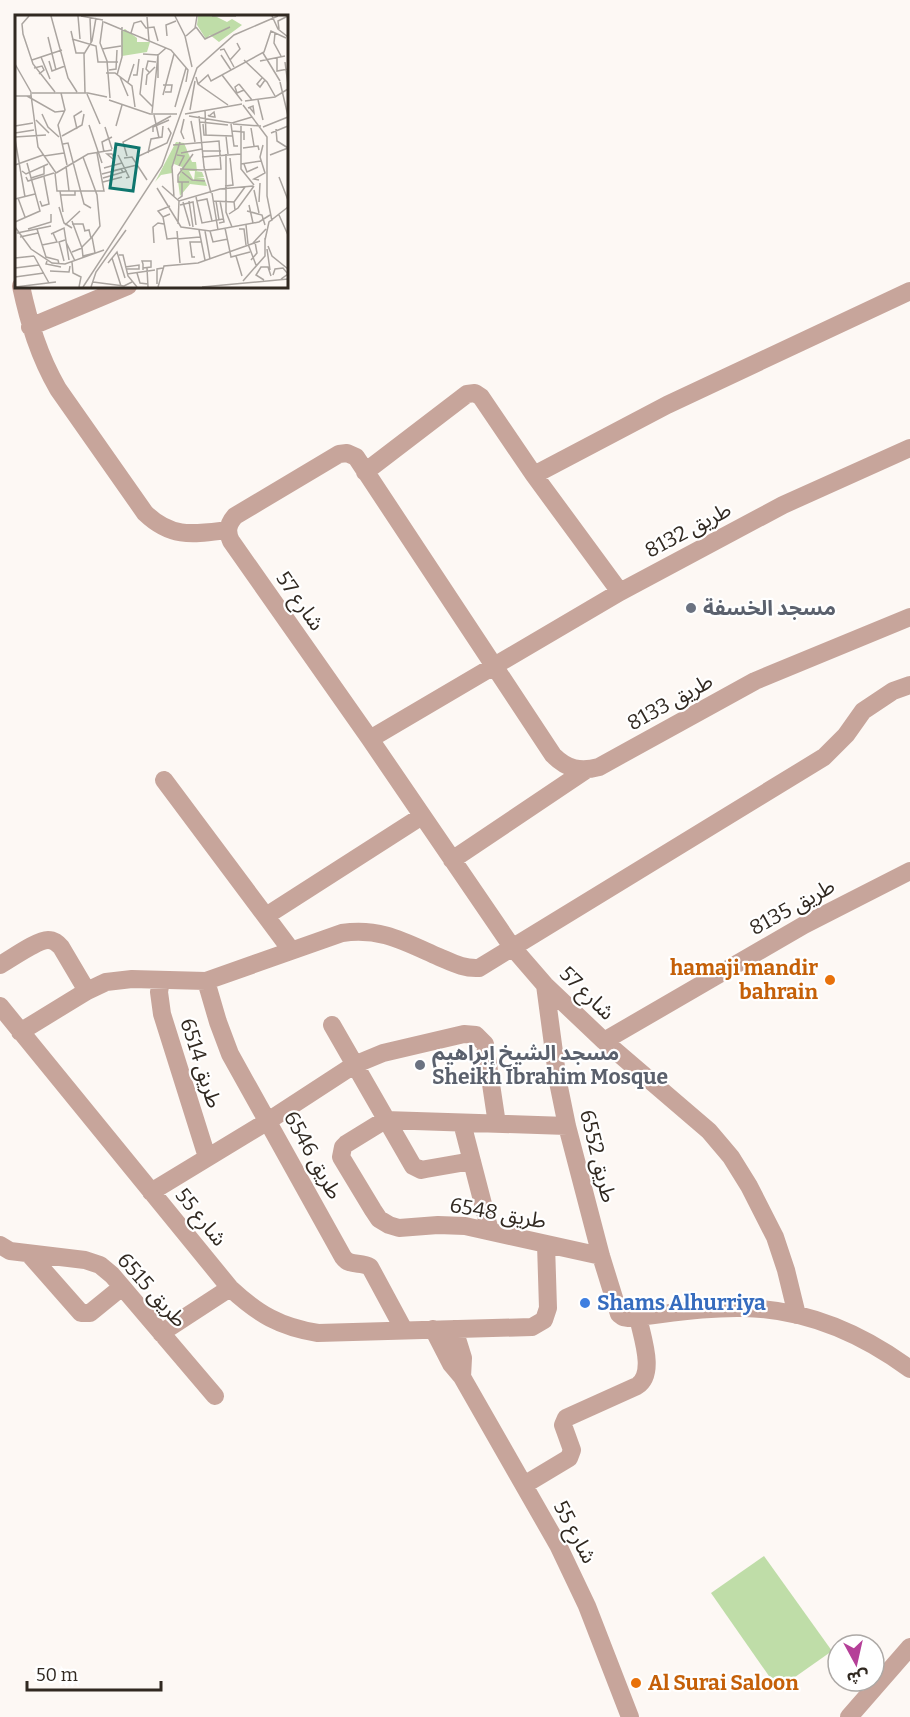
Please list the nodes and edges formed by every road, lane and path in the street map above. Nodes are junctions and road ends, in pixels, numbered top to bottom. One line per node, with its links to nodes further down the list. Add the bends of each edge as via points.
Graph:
1 (21, 288): 4 (street)
2 (123, 288): 4 (street)
3 (910, 291): 7 (street, via 667,405)
4 (30, 327): 8 (street, via 58,389 146,513 175,532)
5 (910, 448): 9 (street, طريق 8132, via 783,505)
6 (366, 472): 7 (street, via 467,394 475,393); 8 (street, via 356,458 339,454 235,516); 11 (street)
7 (534, 475): 9 (street)
8 (228, 530): 13 (street, شارع 57, via 231,542)
9 (620, 592): 11 (street, طريق 8132)
10 (910, 617): 14 (street, طريق 8133, via 755,681 599,767)
11 (494, 665): 13 (street, طريق 8132); 14 (street, via 553,755 568,767)
12 (910, 686): 20 (street, via 893,691 863,711 824,757)
13 (370, 740): 16 (street, شارع 57)
14 (586, 770): 17 (street, طريق 8133)
15 (164, 780): 19 (street)
16 (422, 816): 17 (street, شارع 57); 19 (street)
17 (452, 860): 20 (street, شارع 57)
18 (910, 871): 30 (street, طريق 8135, via 804,925)
19 (266, 916): 21 (street)
20 (512, 947): 21 (street, via 487,964 470,969 393,936 368,931 342,933); 25 (street, شارع 57)
21 (291, 950): 24 (street)
22 (0, 965): 26 (street, via 47,940 56,941)
23 (161, 981): 24 (street); 26 (street, via 120,980); 37 (street, طريق 6514, via 162,1014)
24 (206, 981): 33 (street, طريق 6546, via 230,1054)
25 (545, 985): 30 (street, شارع 57); 36 (street, طريق 6552)
26 (87, 991): 29 (street)
27 (0, 1006): 29 (street, شارع 55)
28 (332, 1025): 31 (street)
29 (20, 1032): 39 (street, شارع 55)
30 (604, 1041): 47 (street, شارع 57, via 709,1131 731,1157 775,1238)
31 (354, 1065): 32 (street); 33 (street); 35 (street, via 383,1053 464,1034 476,1035 485,1044)
32 (385, 1120): 34 (street); 38 (street, via 417,1168); 40 (street, طريق 6548, via 346,1144 341,1152 342,1161 380,1219 399,1228 465,1226)
33 (268, 1121): 37 (street); 51 (street, طريق 6546, via 343,1257 373,1270)
34 (462, 1123): 35 (street); 38 (street)
35 (497, 1124): 36 (street)
36 (567, 1126): 44 (street, طريق 6552)
37 (207, 1157): 39 (street)
38 (472, 1161): 40 (street)
39 (151, 1192): 46 (street, شارع 55)
40 (490, 1231): 41 (street, طريق 6548)
41 (546, 1244): 44 (street, طريق 6548); 50 (street, شارع 55, via 548,1308 544,1320 532,1327)
42 (0, 1245): 43 (street, طريق 6515)
43 (29, 1254): 45 (street, طريق 6515, via 93,1262); 45 (street, via 81,1313 90,1313)
44 (600, 1256): 48 (street, طريق 6552, via 619,1314)
45 (122, 1287): 52 (street, طريق 6515)
46 (230, 1288): 51 (street, شارع 55, via 263,1315 299,1330); 52 (street)
47 (797, 1315): 48 (street, via 744,1308); 53 (street, via 842,1328 883,1349)
48 (638, 1317): 56 (street, via 647,1366 645,1378 637,1386 566,1418 563,1425 572,1450 569,1458)
49 (433, 1329): 50 (street, شارع 55); 51 (street, شارع 55); 54 (street, شارع 55)
50 (454, 1329): 54 (street, شارع 55, via 463,1358)
51 (404, 1330)
52 (161, 1333): 55 (street, طريق 6515)
53 (910, 1369)
54 (462, 1377): 56 (street, شارع 55)
55 (215, 1396)
56 (524, 1485): 59 (street, شارع 55, via 573,1575)
57 (910, 1647): 58 (street)
58 (858, 1713)
59 (630, 1717)

